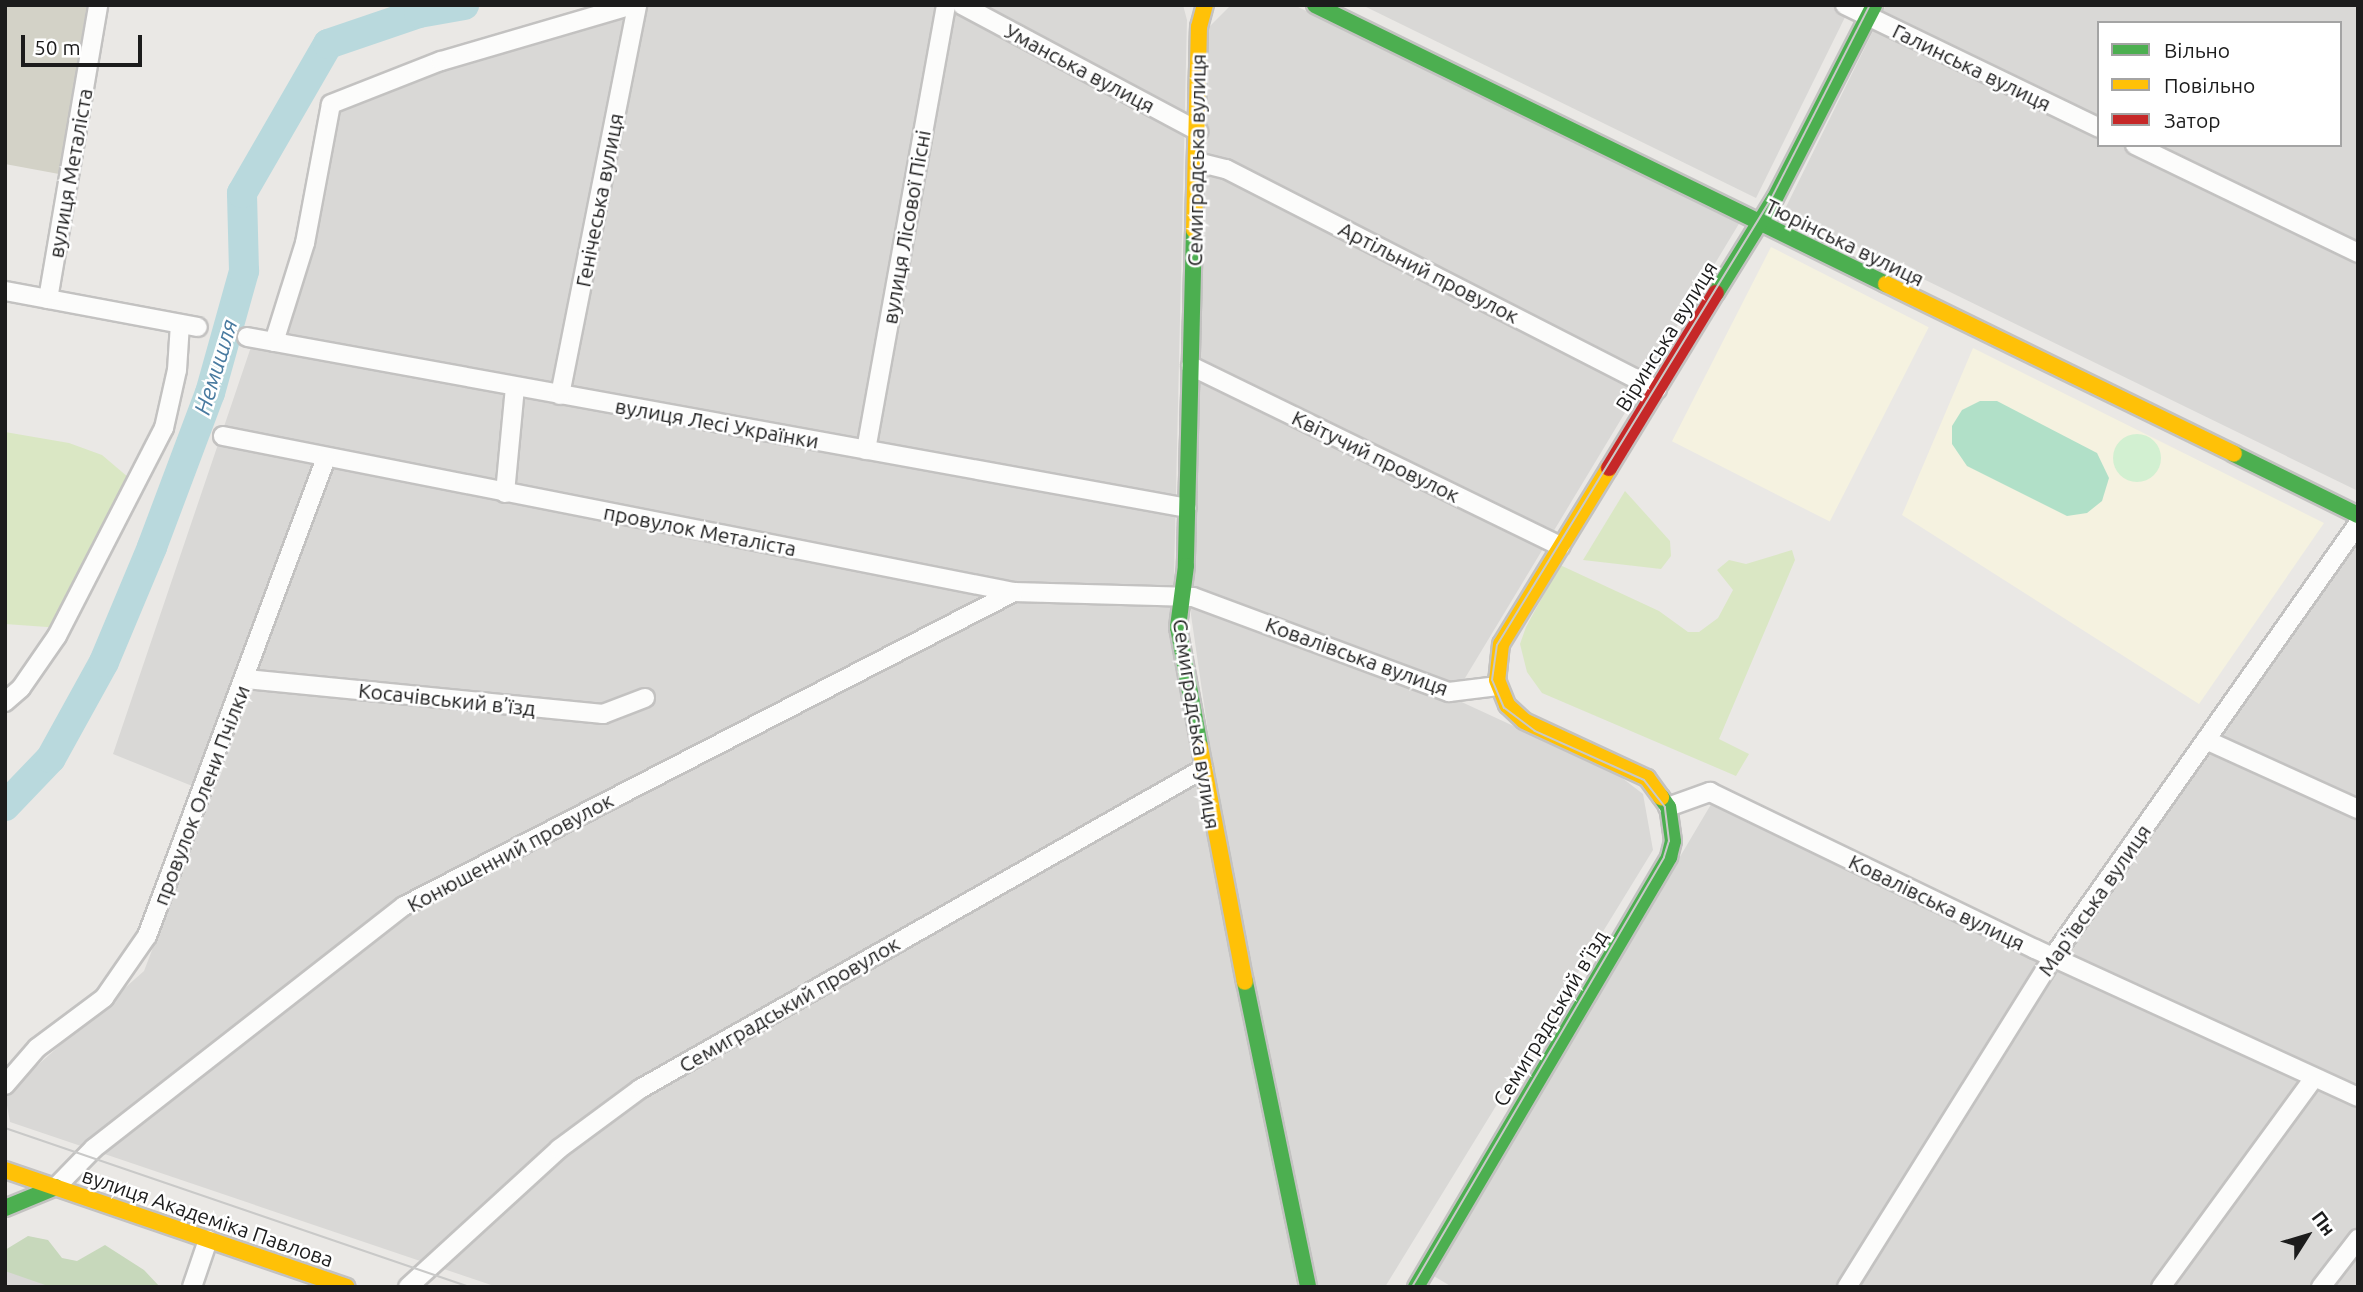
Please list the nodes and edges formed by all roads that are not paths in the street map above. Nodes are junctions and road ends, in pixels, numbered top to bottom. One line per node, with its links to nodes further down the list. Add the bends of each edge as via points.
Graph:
1 (99, 5): 19 (street, вулиця Металіста)
2 (632, 5): 23 (street, via 441,61 331,104 305,243)
3 (638, 5): 27 (street, Генічеська вулиця)
4 (946, 5): 29 (street, вулиця Лісової Пісні)
5 (962, 5): 13 (street, Уманська вулиця)
6 (1195, 5): 11 (street, Семиградська вулиця)
7 (1205, 5): 11 (main road, Семиградська вулиця)
8 (1315, 5): 16 (main road, Тюрінська вулиця)
9 (1845, 5): 10 (street, Галинська вулиця)
10 (1871, 11): 12 (street, Галинська вулиця); 16 (main road, Віринська вулиця)
11 (1199, 27): 13 (main road, Семиградська вулиця)
12 (2097, 127)
13 (1198, 131): 15 (main road, Семиградська вулиця)
14 (2139, 147): 17 (street)
15 (1198, 162): 24 (main road, Семиградська вулиця); 26 (street, Артільний провулок, via 1226,169)
16 (1759, 224): 26 (main road, Віринська вулиця); 33 (main road, Тюрінська вулиця)
17 (2358, 253)
18 (5, 291): 19 (street)
19 (48, 299): 20 (street)
20 (180, 324): 21 (street); 41 (street, via 177,370 164,428 57,636 21,688)
21 (198, 327)
22 (247, 337): 23 (street, вулиця Лесі Українки)
23 (274, 342): 25 (street, вулиця Лесі Українки)
24 (1191, 366): 32 (main road, Семиградська вулиця); 35 (street, Квітучий провулок)
25 (516, 387): 27 (street, вулиця Лесі Українки); 31 (street)
26 (1657, 390): 35 (main road, Віринська вулиця)
27 (561, 395): 29 (street, вулиця Лесі Українки)
28 (223, 436): 30 (street, провулок Металіста)
29 (866, 450): 32 (street, вулиця Лесі Українки)
30 (326, 458): 31 (street, провулок Металіста); 38 (street, провулок Олени Пчілки)
31 (505, 493): 36 (street, провулок Металіста)
32 (1187, 508): 37 (main road, Семиградська вулиця, via 1186,566)
33 (2358, 515)
34 (2358, 524): 42 (street, Мар'ївська вулиця)
35 (1560, 546): 39 (main road, Віринська вулиця, via 1501,644)
36 (1014, 592): 37 (street, провулок Металіста); 51 (street, Конюшенний провулок, via 404,906 94,1148)
37 (1180, 595): 39 (street, Ковалівська вулиця, via 1202,599 1449,692); 43 (main road, Семиградська вулиця, via 1178,627)
38 (246, 679): 40 (street, Косачівський в’їзд, via 603,714); 48 (street, провулок Олени Пчілки, via 147,936 104,998 37,1048)
39 (1498, 686): 44 (main road, via 1507,705 1524,721 1636,770 1655,786)
40 (645, 698)
41 (5, 702)
42 (2206, 740): 45 (street); 46 (street, Мар'ївська вулиця)
43 (1203, 769): 57 (street, Семиградський провулок, via 640,1089 559,1149); 58 (main road, Семиградська вулиця, via 1277,1155)
44 (1668, 807): 46 (street, Ковалівська вулиця, via 1710,792); 59 (main road, Семиградський в’їзд, via 1673,835 1669,857)
45 (2358, 809)
46 (2053, 957): 47 (street, Ковалівська вулиця); 60 (street, Мар'ївська вулиця)
47 (2313, 1079): 49 (street, Ковалівська вулиця); 61 (street)
48 (5, 1085)
49 (2358, 1097)
50 (5, 1170): 51 (main road, вулиця Академіка Павлова)
51 (56, 1188): 52 (main road, вулиця Академіка Павлова); 54 (main road, вулиця Академіка Павлова)
52 (5, 1208)
53 (2358, 1239): 62 (street)
54 (208, 1240): 55 (street); 56 (main road, вулиця Академіка Павлова)
55 (192, 1287)
56 (347, 1287)
57 (408, 1287)
58 (1308, 1287)
59 (1416, 1287)
60 (1847, 1287)
61 (2161, 1287)
62 (2321, 1287)

